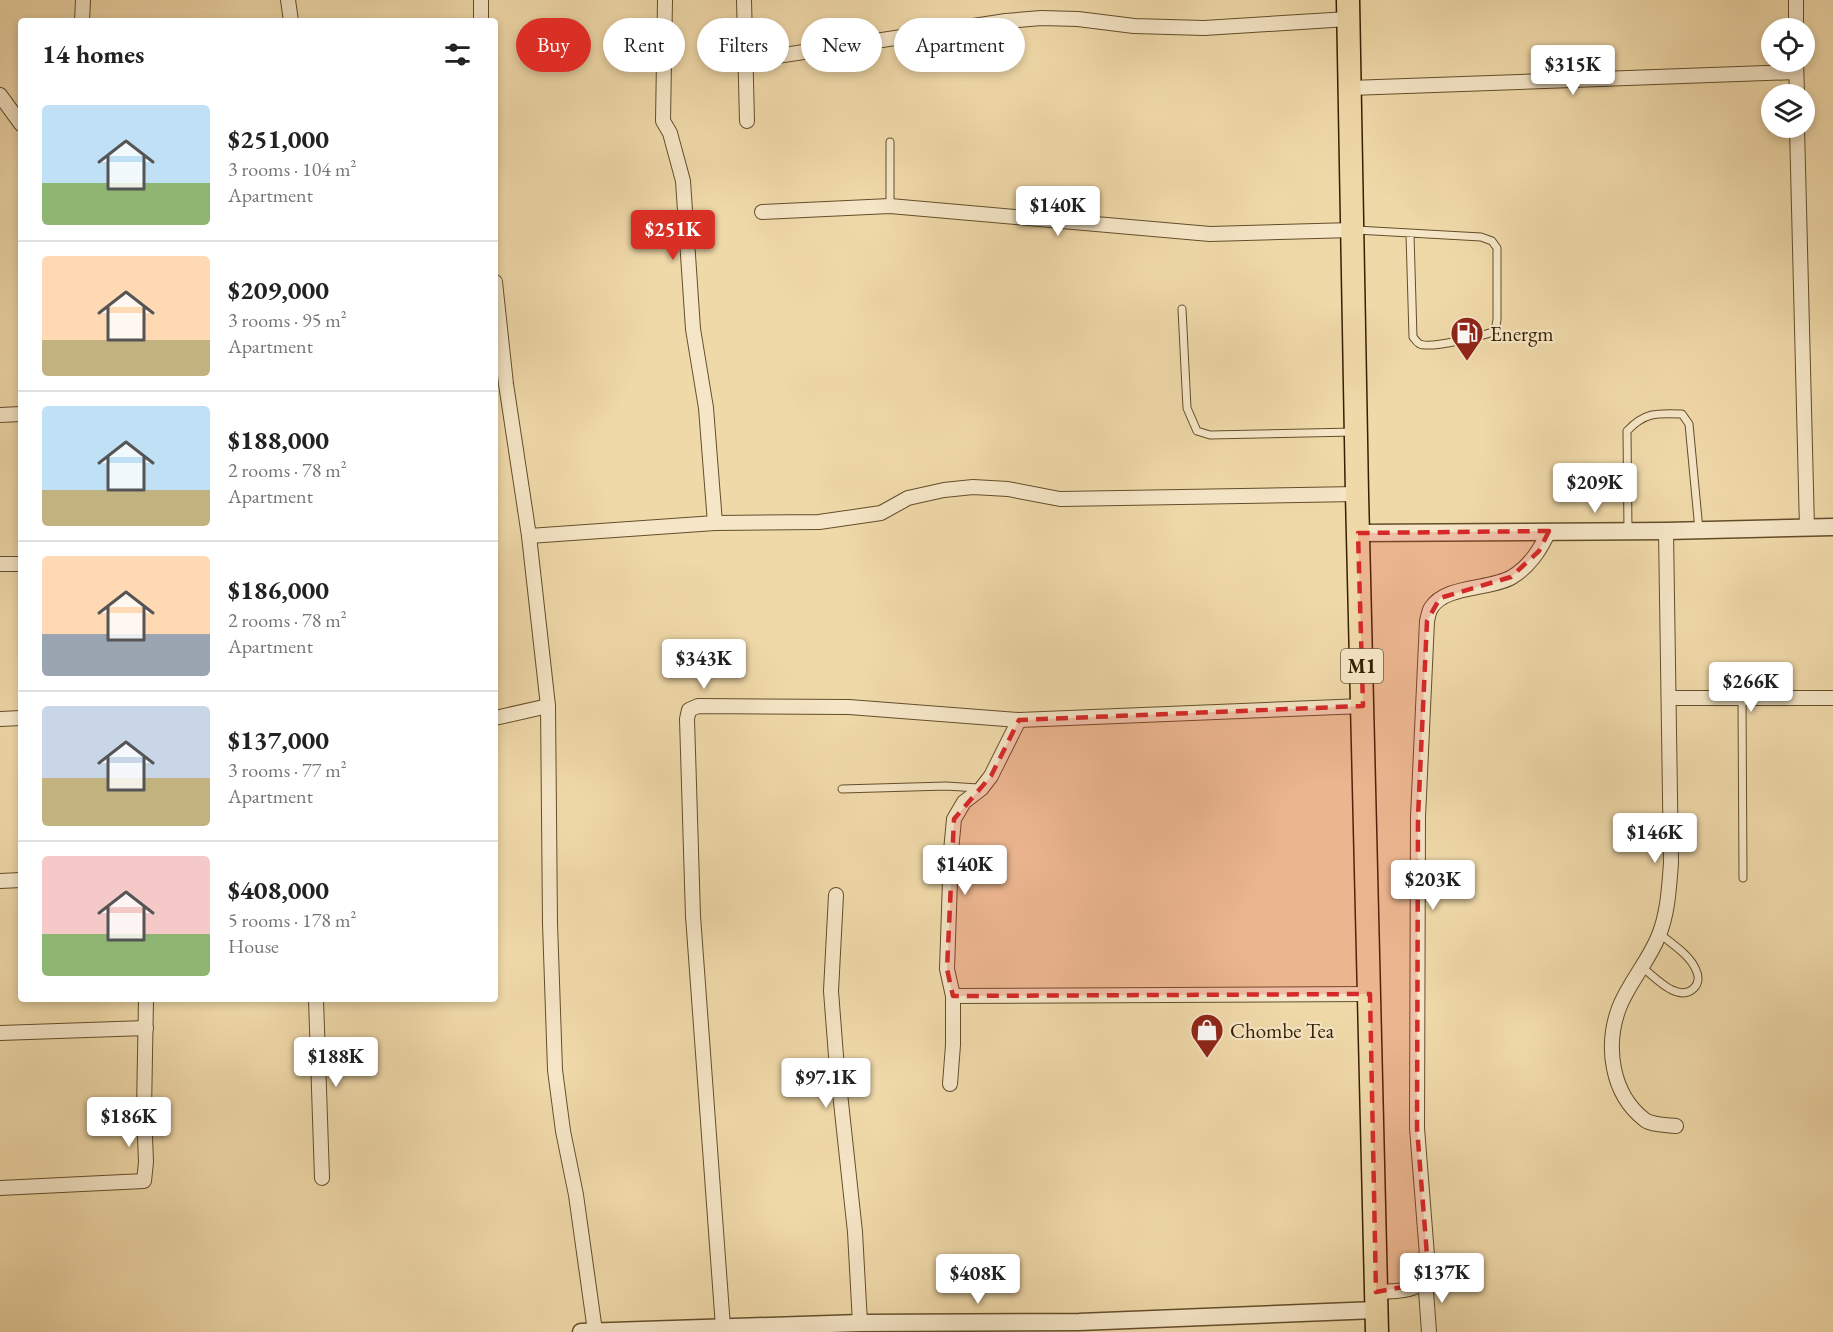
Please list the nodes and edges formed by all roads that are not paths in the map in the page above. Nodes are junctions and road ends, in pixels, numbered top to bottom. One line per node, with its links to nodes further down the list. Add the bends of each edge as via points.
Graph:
1 (82, 0): 8 (street)
2 (288, 0): 9 (street)
3 (481, 0): 10 (street)
4 (664, 0): 32 (street, via 663,121 683,182 693,329 706,408)
5 (744, 0): 11 (street)
6 (1796, 0): 12 (street)
7 (1348, 9): 13 (street, via 1204,28 1041,18); 16 (highway, M1)
8 (82, 18)
9 (291, 18)
10 (481, 18)
11 (744, 18)
12 (1796, 18)
13 (789, 54)
14 (1761, 69): 16 (street)
15 (745, 72): 19 (street)
16 (1350, 88): 24 (highway, M1)
17 (0, 95): 18 (street)
18 (18, 120)
19 (747, 121)
20 (1797, 138): 34 (street)
21 (890, 142): 22 (lane)
22 (890, 206): 23 (street); 24 (street, via 1209,234)
23 (762, 212)
24 (1353, 230): 25 (lane); 30 (highway, M1)
25 (1410, 234): 25 (lane, via 1481,237 1492,241 1497,248 1495,331 1431,345 1420,344 1413,337)
26 (1182, 309): 30 (lane, via 1187,408 1197,431 1210,435)
27 (498, 310): 40 (street)
28 (18, 414): 29 (street)
29 (0, 415)
30 (1356, 432): 31 (highway, M1)
31 (1357, 494): 32 (street, via 1060,499 1008,489 972,488 908,498 881,513 858,517 819,522); 39 (highway, M1)
32 (716, 523): 40 (street)
33 (1833, 527): 34 (street)
34 (1807, 528): 35 (street)
35 (1699, 530): 37 (lane, via 1689,424 1682,414 1661,413 1638,419 1627,431); 38 (street)
36 (1549, 531): 37 (street); 39 (street); 70 (street, via 1539,551 1511,577 1440,598 1431,607 1426,621 1418,817 1416,1128 1428,1256)
37 (1628, 531): 38 (street)
38 (1666, 531): 44 (street)
39 (1358, 533): 47 (highway, M1)
40 (529, 536): 46 (street)
41 (0, 564): 42 (street)
42 (18, 564)
43 (1742, 697): 44 (street); 45 (street); 54 (lane)
44 (1669, 698): 58 (street, via 1671,863)
45 (1833, 698)
46 (548, 706): 48 (street); 74 (street, via 555,1070)
47 (1363, 706): 51 (street); 60 (highway, M1)
48 (498, 717)
49 (18, 718): 50 (street)
50 (0, 719)
51 (1019, 720): 53 (street); 73 (street, via 849,706 698,706 689,710 693,916)
52 (842, 789): 53 (lane)
53 (981, 789): 61 (street, via 964,802 954,819 947,969)
54 (1743, 878)
55 (18, 880): 56 (street)
56 (0, 881)
57 (836, 895): 72 (street, via 831,991)
58 (1660, 934): 59 (street); 59 (lane, via 1692,963 1697,972 1696,987 1689,992 1673,991)
59 (1642, 967): 67 (street, via 1614,1024 1613,1065 1622,1095 1646,1121)
60 (1370, 994): 61 (street); 71 (highway, M1)
61 (953, 996): 66 (street)
62 (146, 1002): 64 (street)
63 (316, 1002): 68 (street)
64 (146, 1028): 65 (street); 69 (street, via 144,1181)
65 (0, 1033)
66 (950, 1084)
67 (1676, 1126)
68 (322, 1178)
69 (0, 1188)
70 (1425, 1277): 71 (street); 76 (street)
71 (1377, 1311): 72 (street, via 1079,1322)
72 (860, 1323): 73 (street)
73 (723, 1327): 74 (street)
74 (595, 1331): 75 (street)
75 (581, 1332)
76 (1430, 1332)

